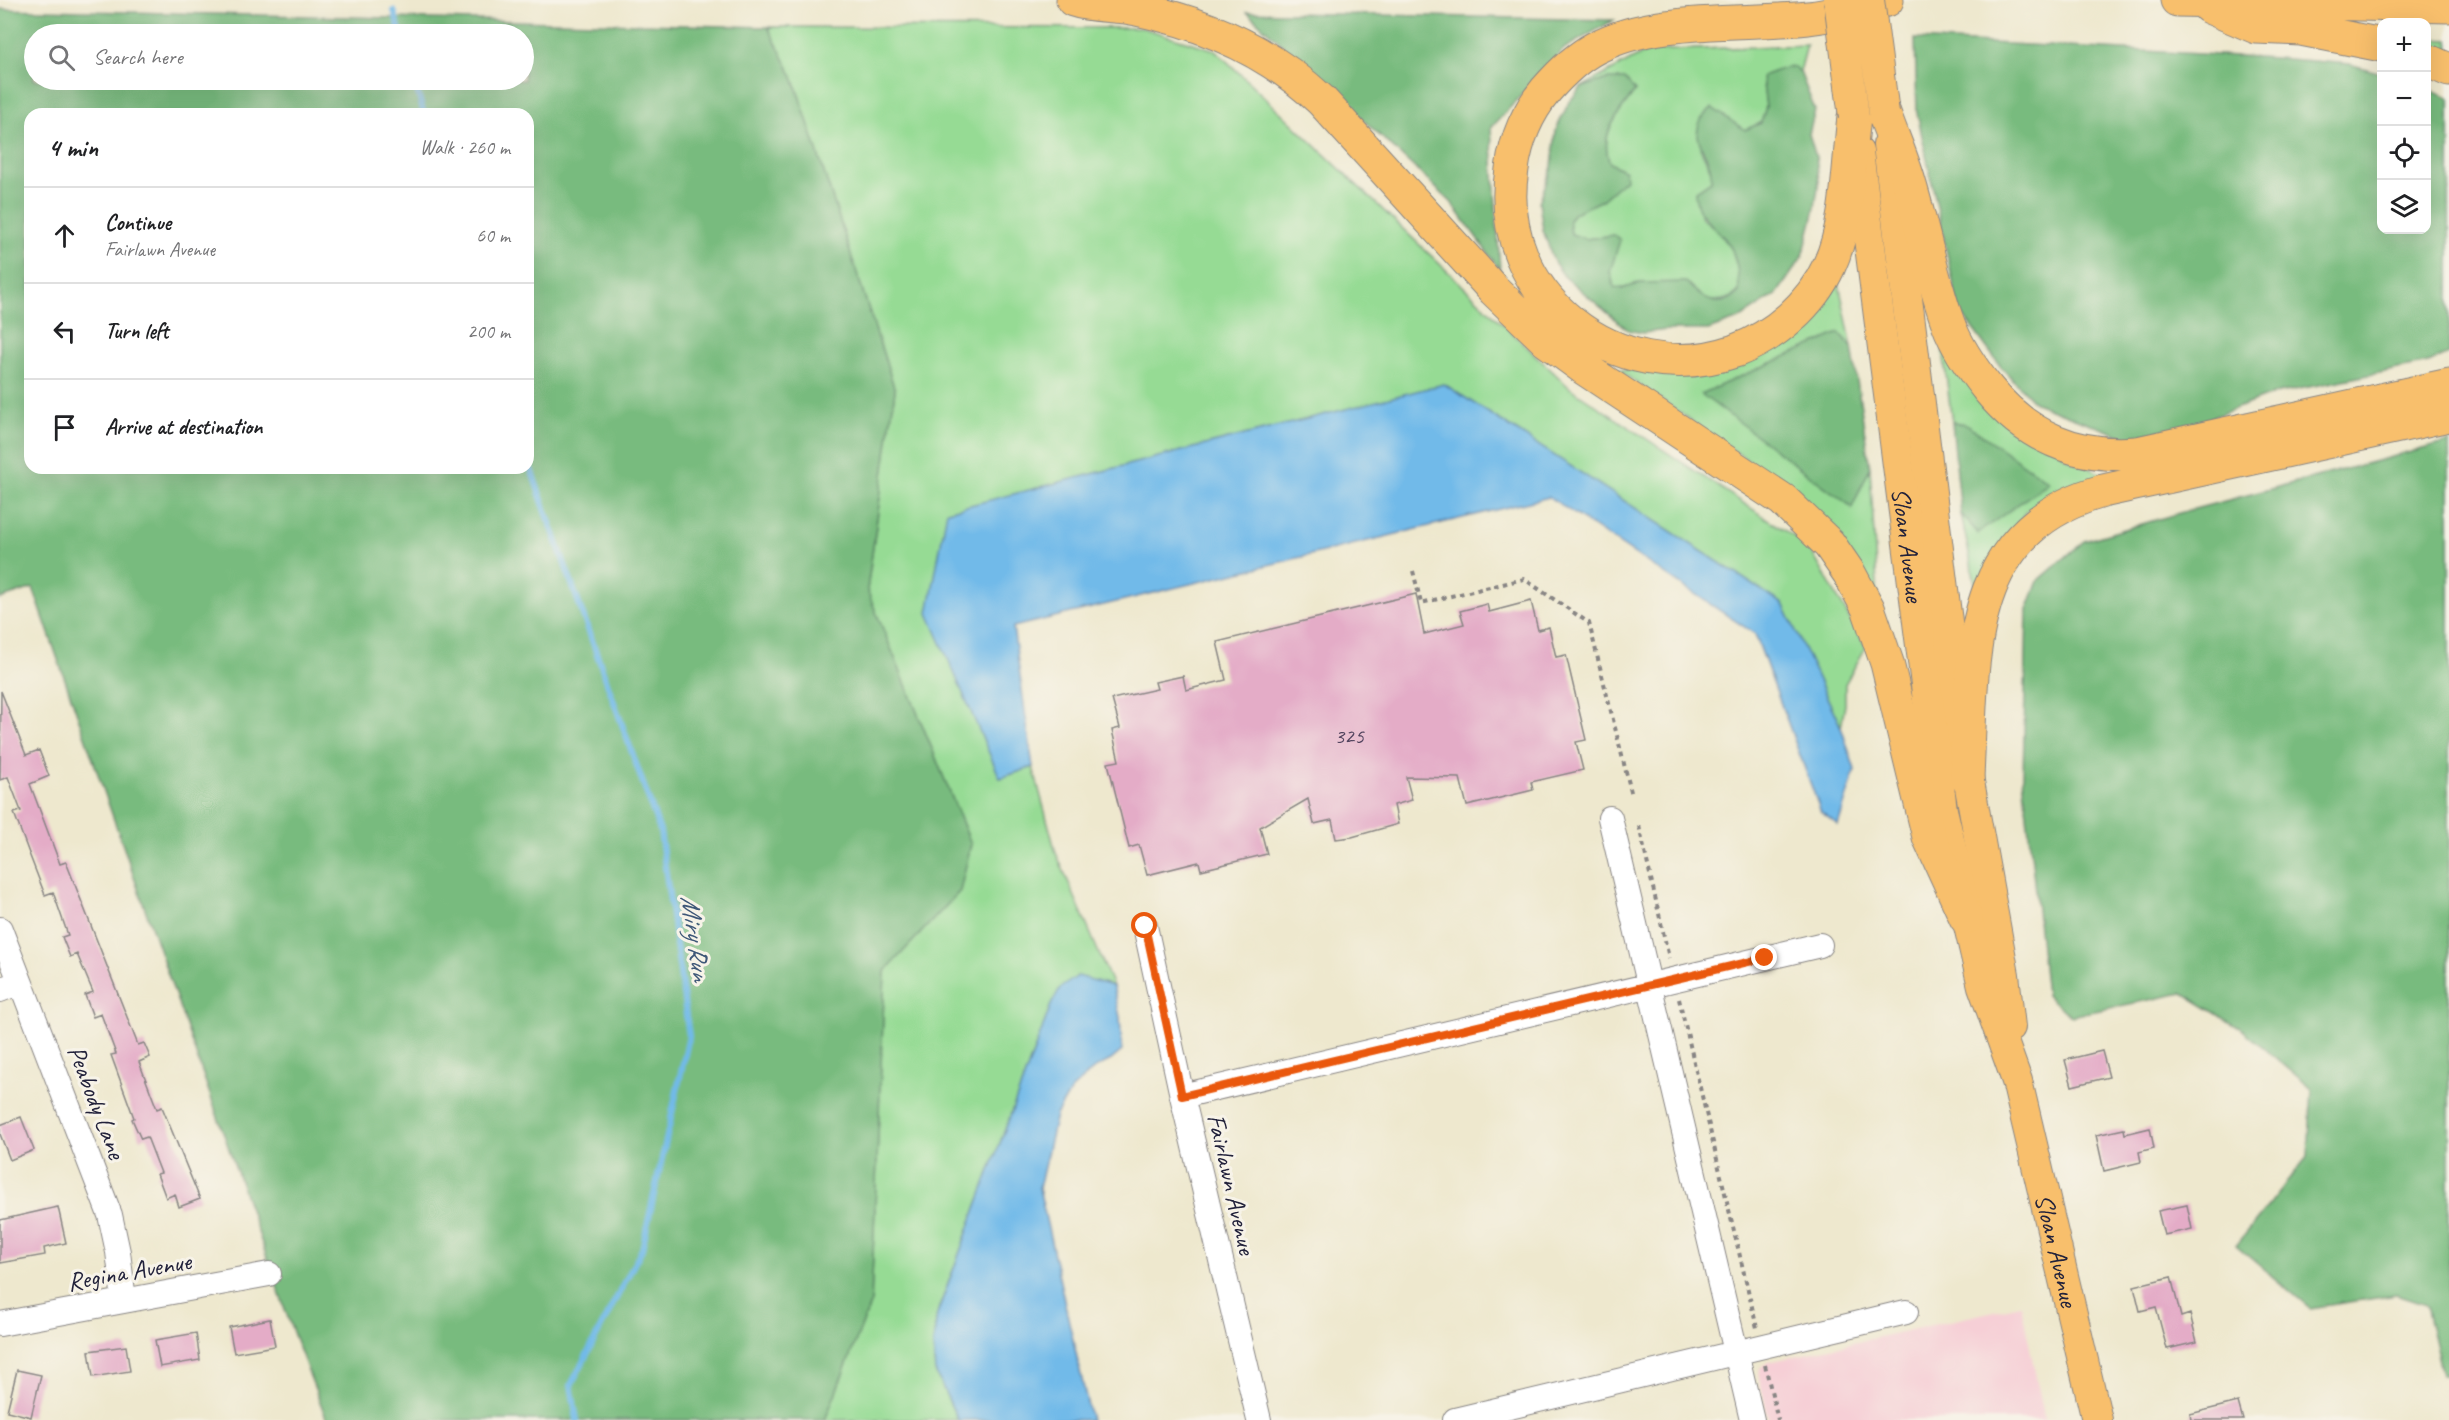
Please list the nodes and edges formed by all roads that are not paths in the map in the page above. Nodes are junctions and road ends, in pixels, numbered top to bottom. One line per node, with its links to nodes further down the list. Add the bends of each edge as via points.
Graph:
1 (1073, 0): 16 (highway, via 1134,8 1181,20 1251,49 1289,72 1321,100 1494,290 1547,341 1783,500 1816,529 1845,566 1868,608 1887,663 1929,837)
2 (1839, 0): 11 (main road, Sloan Avenue, bridge)
3 (1869, 0): 11 (main road, Sloan Avenue, bridge)
4 (1887, 0): 11 (highway, via 1811,18 1669,27 1610,41 1584,54 1540,98 1515,150 1510,196 1523,259 1546,296 1567,319 1597,340 1626,353 1693,361 1741,348 1768,335 1792,316 1828,268)
5 (2177, 0): 6 (highway)
6 (2192, 0): 7 (highway); 8 (highway, via 2256,27 2301,29)
7 (2449, 6)
8 (2377, 44)
9 (2431, 62): 10 (highway)
10 (2449, 70)
11 (1869, 115): 12 (highway, via 1909,180 1934,277 1956,342 1997,400 2044,438 2086,452 2137,453); 14 (main road, Sloan Avenue); 16 (main road, Sloan Avenue, via 1936,772)
12 (2449, 385)
13 (2449, 415): 14 (highway, via 2103,491 2071,501 2042,518 2006,557 1980,617 1974,653)
14 (1967, 778): 22 (main road, Sloan Avenue, via 2004,975)
15 (1610, 818): 21 (street)
16 (1966, 918): 22 (main road, Sloan Avenue, via 1983,986)
17 (1145, 926): 23 (street, Fairlawn Avenue)
18 (0, 929): 20 (street, Peabody Lane)
19 (1820, 945): 21 (street)
20 (10, 986): 25 (street, Peabody Lane, via 110,1215)
21 (1648, 986): 23 (street); 28 (street)
22 (2017, 1081): 32 (main road, Sloan Avenue)
23 (1182, 1096): 29 (street, Fairlawn Avenue)
24 (268, 1274): 25 (street, Regina Avenue)
25 (124, 1300): 27 (street, Regina Avenue)
26 (1906, 1312): 28 (street)
27 (0, 1324)
28 (1736, 1353): 30 (street); 31 (street)
29 (1259, 1420)
30 (1455, 1420)
31 (1752, 1420)
32 (2097, 1420)

